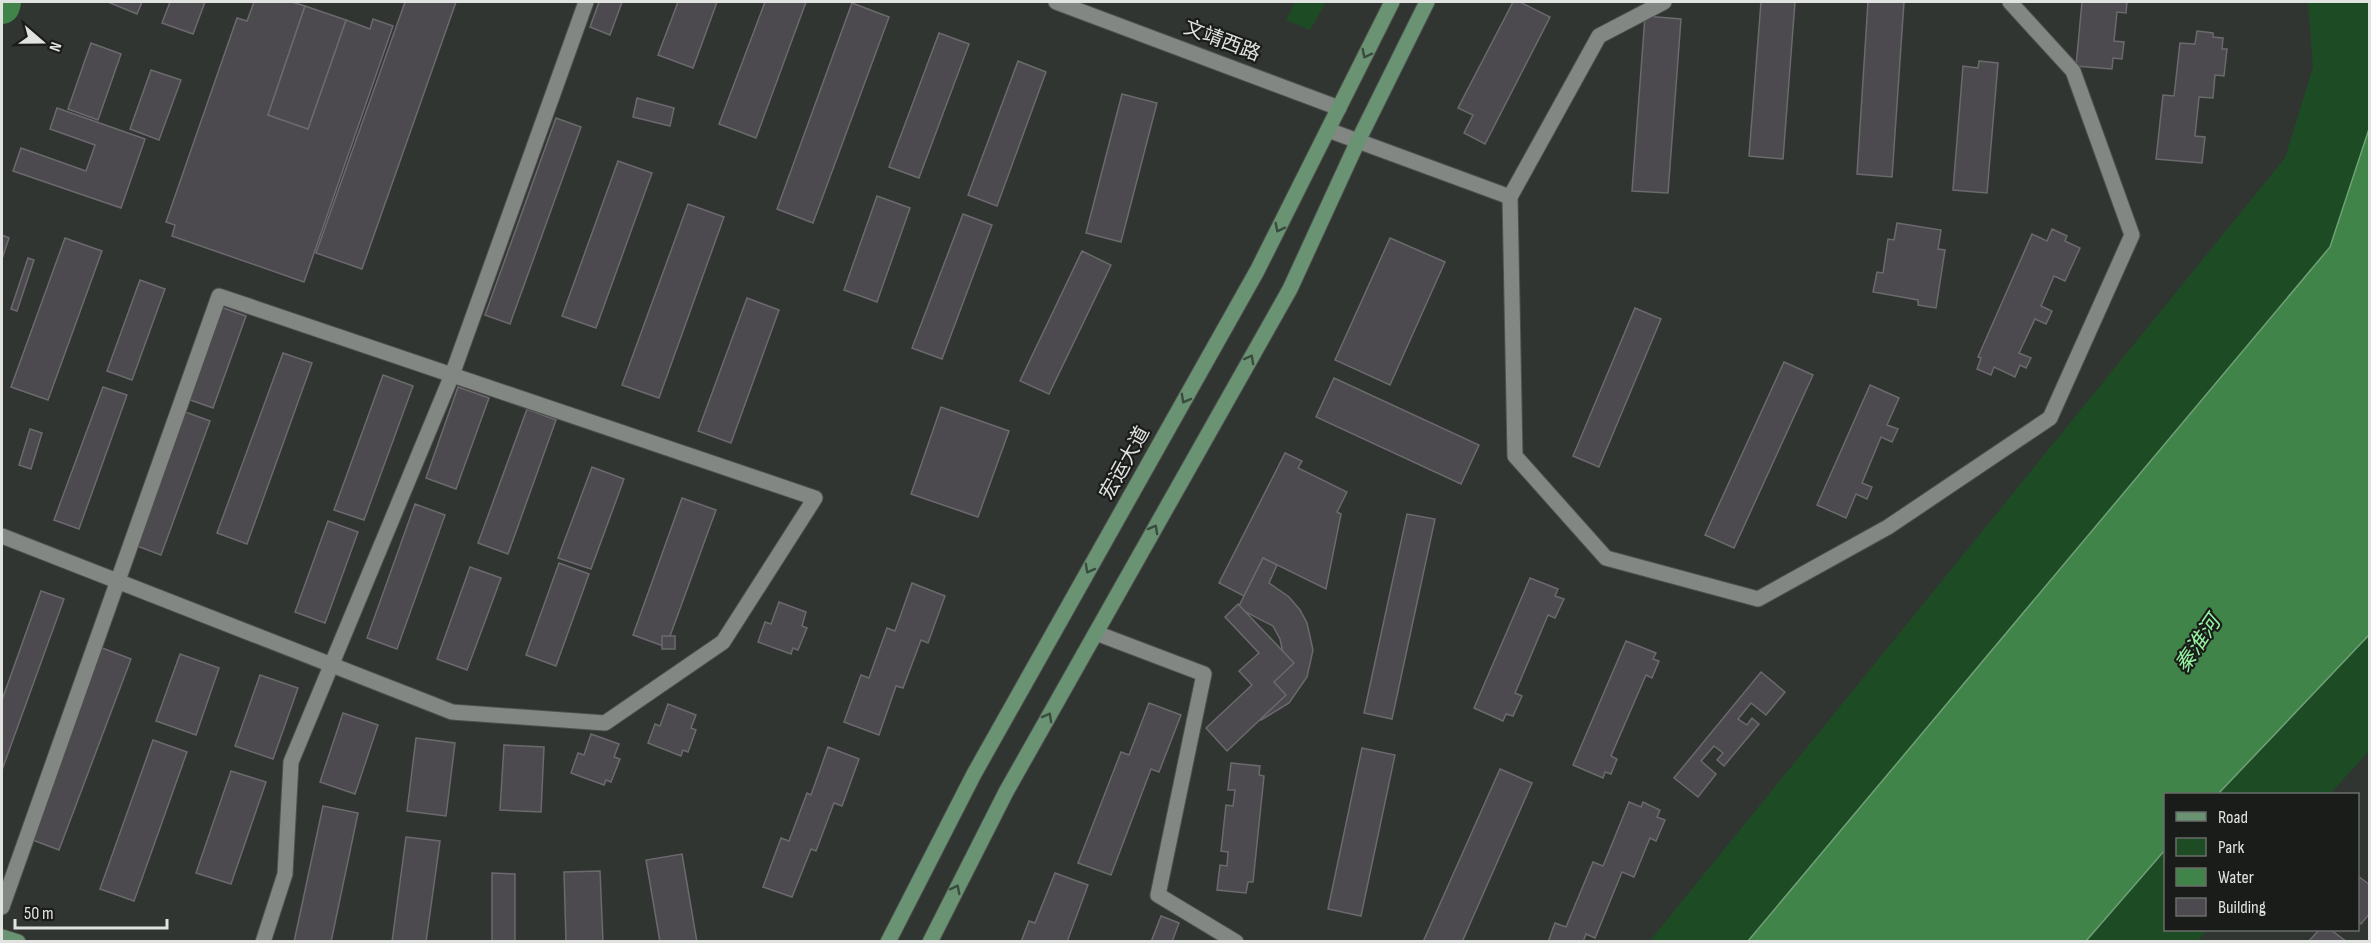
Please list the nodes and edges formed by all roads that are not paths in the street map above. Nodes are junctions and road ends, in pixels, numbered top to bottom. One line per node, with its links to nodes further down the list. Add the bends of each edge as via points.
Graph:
1 (586, 2): 11 (street)
2 (1056, 2): 7 (street, 文靖西路)
3 (1392, 2): 7 (main road, 宏运大道, one-way to 7)
4 (1427, 2): 9 (main road)
5 (1664, 2): 10 (street, via 1599,36)
6 (2010, 2): 10 (street, via 2073,70 2132,235 2050,418 1888,527 1758,599 1605,558 1515,456)
7 (1339, 108): 8 (main road, 宏运大道)
8 (1328, 130): 9 (street); 20 (main road, 宏运大道, one-way to 20, via 1257,271 974,774)
9 (1358, 141): 10 (street); 14 (main road, one-way to 9, via 1290,289)
10 (1510, 197)
11 (452, 375): 13 (street, via 219,296); 15 (street); 15 (street, via 815,498 723,642 605,723 452,712)
12 (2, 536): 13 (street)
13 (118, 582): 15 (street); 16 (street)
14 (1096, 633): 21 (main road, one-way to 14, via 1006,792); 22 (street, via 1204,674 1158,895)
15 (331, 665): 19 (street, via 291,762 285,874)
16 (2, 907)
17 (2, 937): 18 (main road)
18 (18, 942)
19 (263, 942)
20 (888, 942)
21 (930, 942)
22 (1236, 942)

